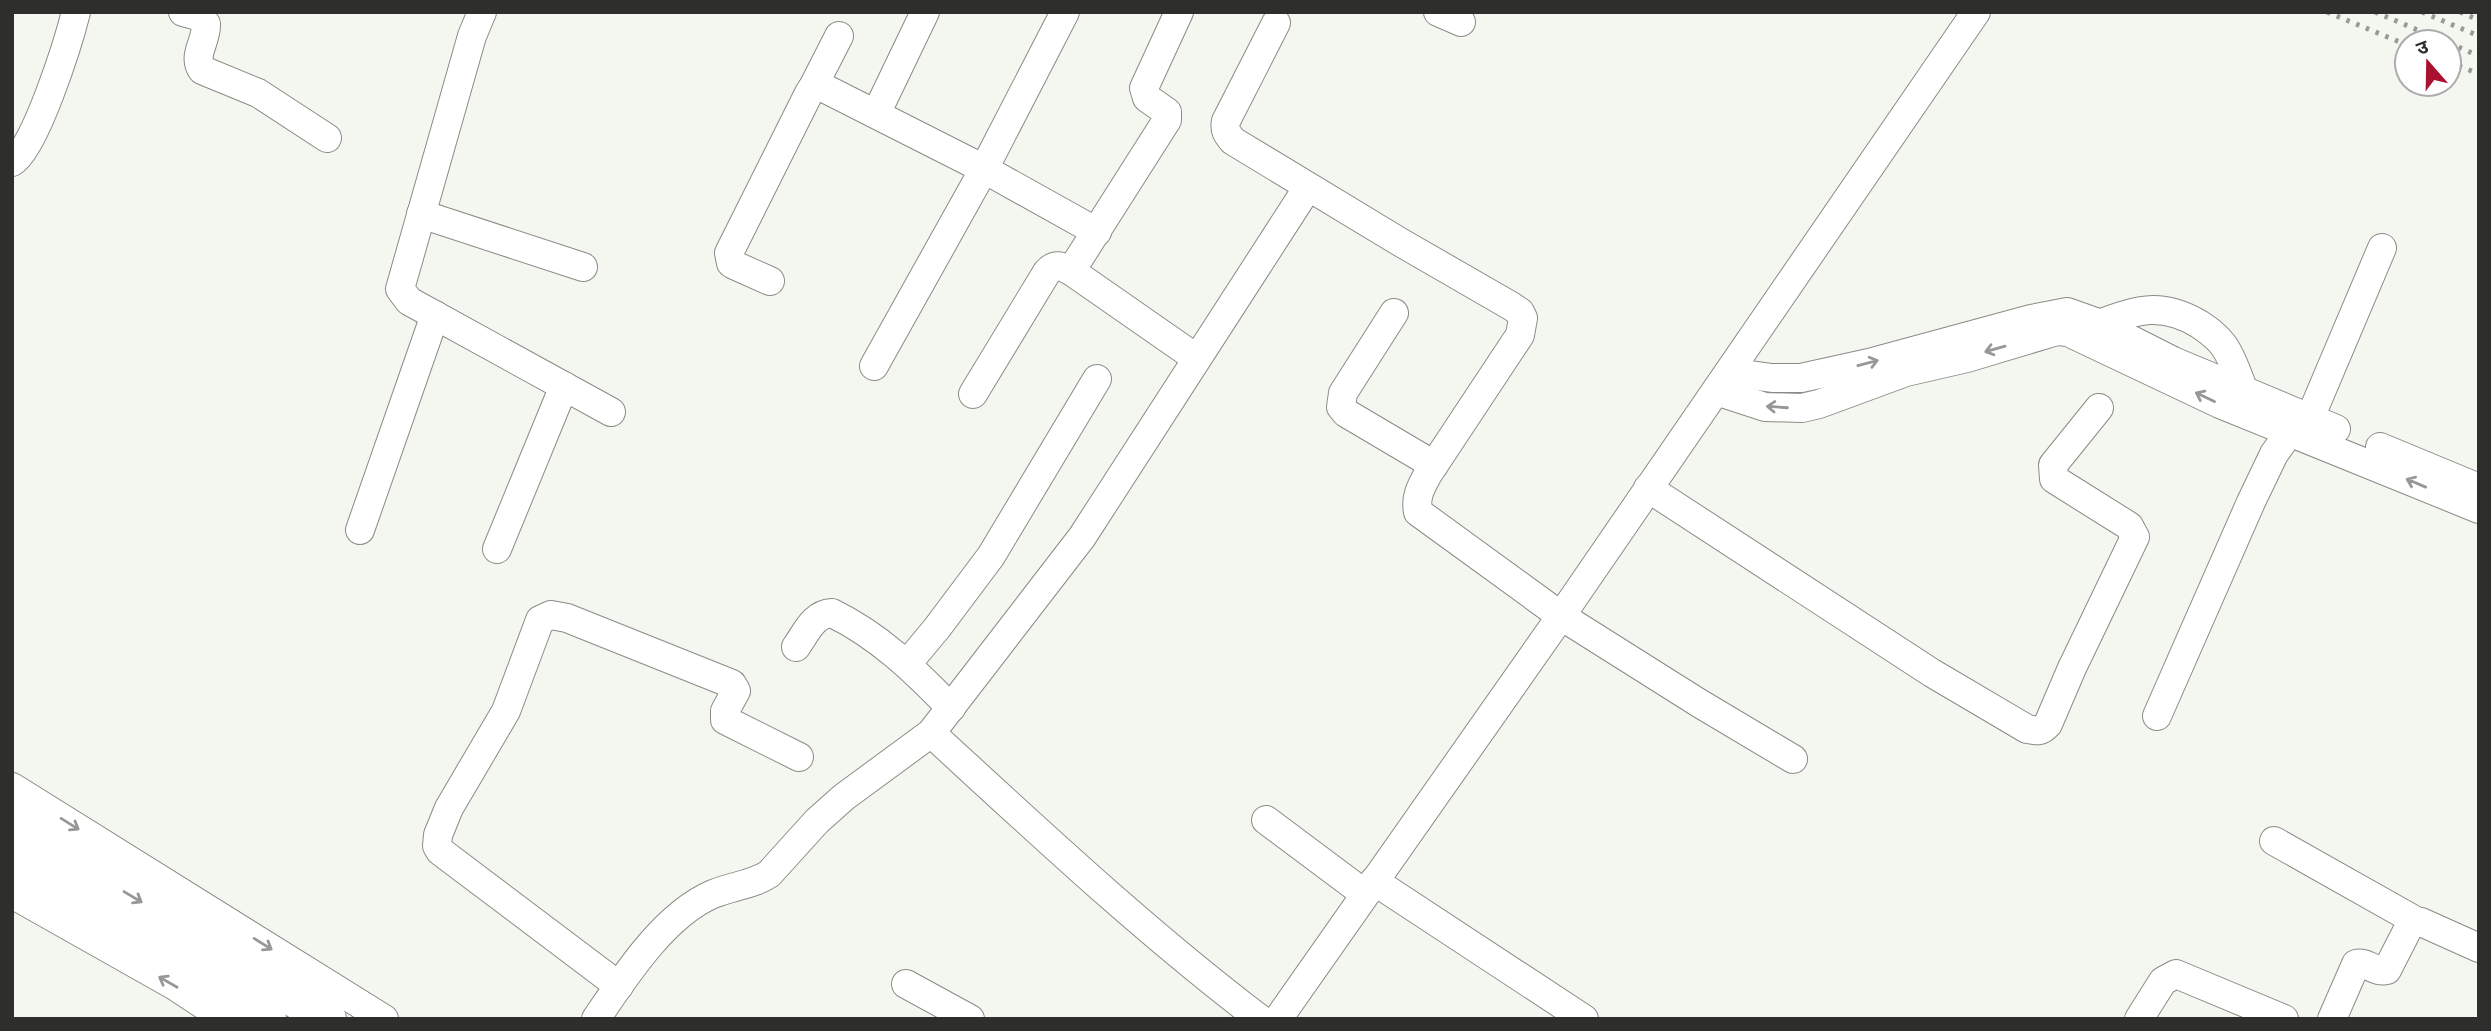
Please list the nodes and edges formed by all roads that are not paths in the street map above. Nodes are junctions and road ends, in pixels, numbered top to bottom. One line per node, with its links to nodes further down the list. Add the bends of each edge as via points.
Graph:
1 (76, 12): 13 (street, via 45,106 25,150)
2 (183, 12): 12 (street, via 206,24 198,59 202,70 258,93)
3 (482, 12): 16 (street)
4 (925, 12): 11 (street)
5 (1065, 12): 14 (street)
6 (1180, 12): 17 (street, via 1144,88 1147,98 1167,112 1167,120)
7 (1971, 13): 29 (street)
8 (1276, 23): 15 (street, via 1224,129 1233,141)
9 (839, 36): 10 (street)
10 (813, 87): 11 (street, via 824,86); 21 (street, via 729,253 731,263)
11 (876, 114): 14 (street)
12 (327, 138)
13 (12, 162)
14 (984, 169): 17 (street); 27 (street)
15 (1308, 187): 26 (street); 36 (street, via 1511,306 1524,318 1520,335)
16 (421, 214): 19 (street); 23 (street, via 400,289 409,301)
17 (1097, 232): 20 (street)
18 (2382, 248): 35 (street)
19 (583, 267)
20 (1071, 271): 26 (street); 32 (street, via 1057,265 1047,272)
21 (770, 281)
22 (1394, 313): 36 (street, via 1343,393 1341,407)
23 (435, 315): 30 (street); 40 (street)
24 (2066, 322): 25 (street); 29 (street, via 2057,331 1906,372 1802,408 1765,407); 35 (street, one-way to 24, via 2220,404 2077,335)
25 (2099, 324): 31 (street); 31 (street, via 2152,309 2186,316 2220,340)
26 (1196, 358): 45 (street, via 1082,537)
27 (874, 366)
28 (1097, 379): 44 (street, via 991,556)
29 (1722, 381): 37 (street)
30 (564, 386): 34 (street); 41 (street)
31 (2244, 391): 35 (street)
32 (973, 394)
33 (2099, 408): 37 (street, via 2053,464 2052,476 2129,526 2134,537 2048,724 2037,731 1932,673)
34 (611, 412)
35 (2301, 426): 38 (street); 39 (street, one-way to 35); 46 (street, via 2274,454)
36 (1434, 465): 42 (street, via 1418,494 1418,512)
37 (1648, 488): 42 (street)
38 (2479, 488)
39 (2479, 509)
40 (360, 530)
41 (497, 549)
42 (1561, 616): 49 (street); 55 (street)
43 (796, 647): 44 (street, via 815,619 832,613 878,640)
44 (907, 664): 45 (street)
45 (951, 708): 47 (street)
46 (2157, 716)
47 (931, 733): 60 (street, via 844,797 769,874 713,894 683,914); 67 (street, via 1147,930)
48 (799, 757): 60 (street, via 725,720 736,691 732,684 567,618 551,615 540,620 509,705 449,808 437,846)
49 (1793, 759)
50 (12, 788): 64 (street, one-way to 64)
51 (1266, 820): 55 (street)
52 (12, 823): 63 (highway, one-way to 63)
53 (2274, 841): 57 (street)
54 (12, 859): 62 (highway)
55 (1370, 888): 68 (street); 69 (street)
56 (12, 894): 61 (street, one-way to 56)
57 (2416, 921): 58 (street); 72 (street, via 2387,970 2356,964)
58 (2479, 948)
59 (906, 985): 66 (street)
60 (619, 986): 65 (street)
61 (225, 1019)
62 (267, 1019)
63 (327, 1019)
64 (384, 1019)
65 (596, 1019)
66 (970, 1019)
67 (1260, 1019)
68 (1279, 1019)
69 (1584, 1019)
70 (2139, 1019): 71 (street, via 2163,981 2176,974)
71 (2284, 1019)
72 (2332, 1019)

